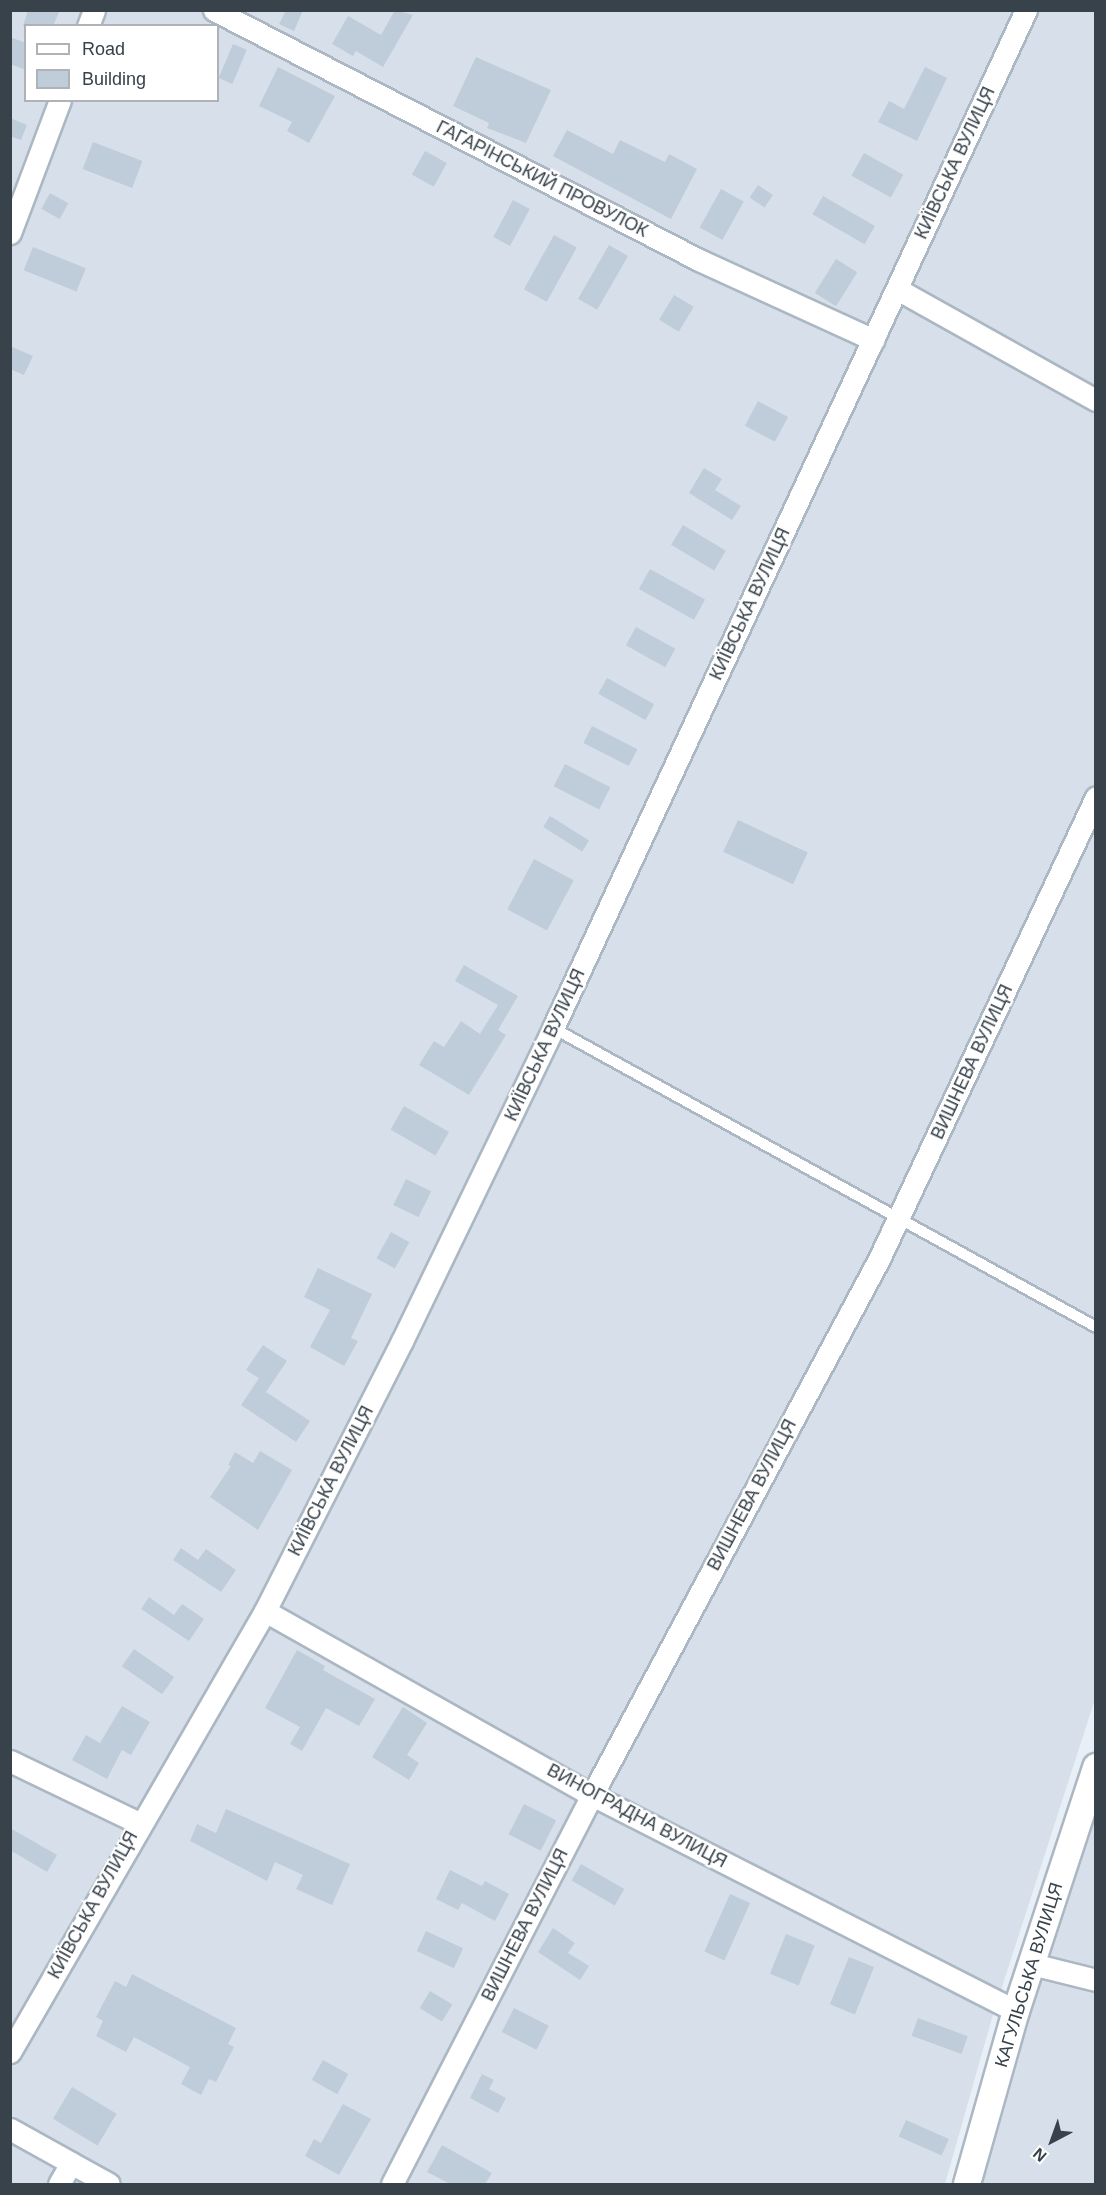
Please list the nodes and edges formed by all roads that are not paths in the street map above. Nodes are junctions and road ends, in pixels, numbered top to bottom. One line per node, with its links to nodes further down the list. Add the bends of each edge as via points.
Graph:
1 (214, 10): 6 (street, ГАГАРІНСЬКИЙ ПРОВУЛОК, via 699,260)
2 (1026, 10): 5 (street, КИЇВСЬКА ВУЛИЦЯ)
3 (59, 102): 4 (street)
4 (10, 233)
5 (897, 290): 6 (street, КИЇВСЬКА ВУЛИЦЯ); 7 (street)
6 (874, 340): 9 (street, КИЇВСЬКА ВУЛИЦЯ)
7 (1095, 400)
8 (1095, 797): 10 (street, ВИШНЕВА ВУЛИЦЯ)
9 (553, 1028): 10 (lane); 12 (street, КИЇВСЬКА ВУЛИЦЯ, via 402,1341)
10 (897, 1219): 11 (lane); 15 (street, ВИШНЕВА ВУЛИЦЯ)
11 (1095, 1327)
12 (265, 1611): 15 (street, ВИНОГРАДНА ВУЛИЦЯ); 16 (street, КИЇВСЬКА ВУЛИЦЯ)
13 (10, 1761): 16 (street)
14 (1095, 1767): 17 (street, КАГУЛЬСЬКА ВУЛИЦЯ)
15 (592, 1795): 19 (street, ВИНОГРАДНА ВУЛИЦЯ); 25 (street, ВИШНЕВА ВУЛИЦЯ)
16 (139, 1823): 20 (street, КИЇВСЬКА ВУЛИЦЯ)
17 (1032, 1964): 18 (street); 19 (street, КАГУЛЬСЬКА ВУЛИЦЯ)
18 (1095, 1980)
19 (1016, 2011): 26 (street, КАГУЛЬСЬКА ВУЛИЦЯ)
20 (10, 2052)
21 (10, 2129): 22 (street)
22 (71, 2163): 23 (street); 24 (street)
23 (59, 2184)
24 (109, 2184)
25 (392, 2184)
26 (967, 2184)

